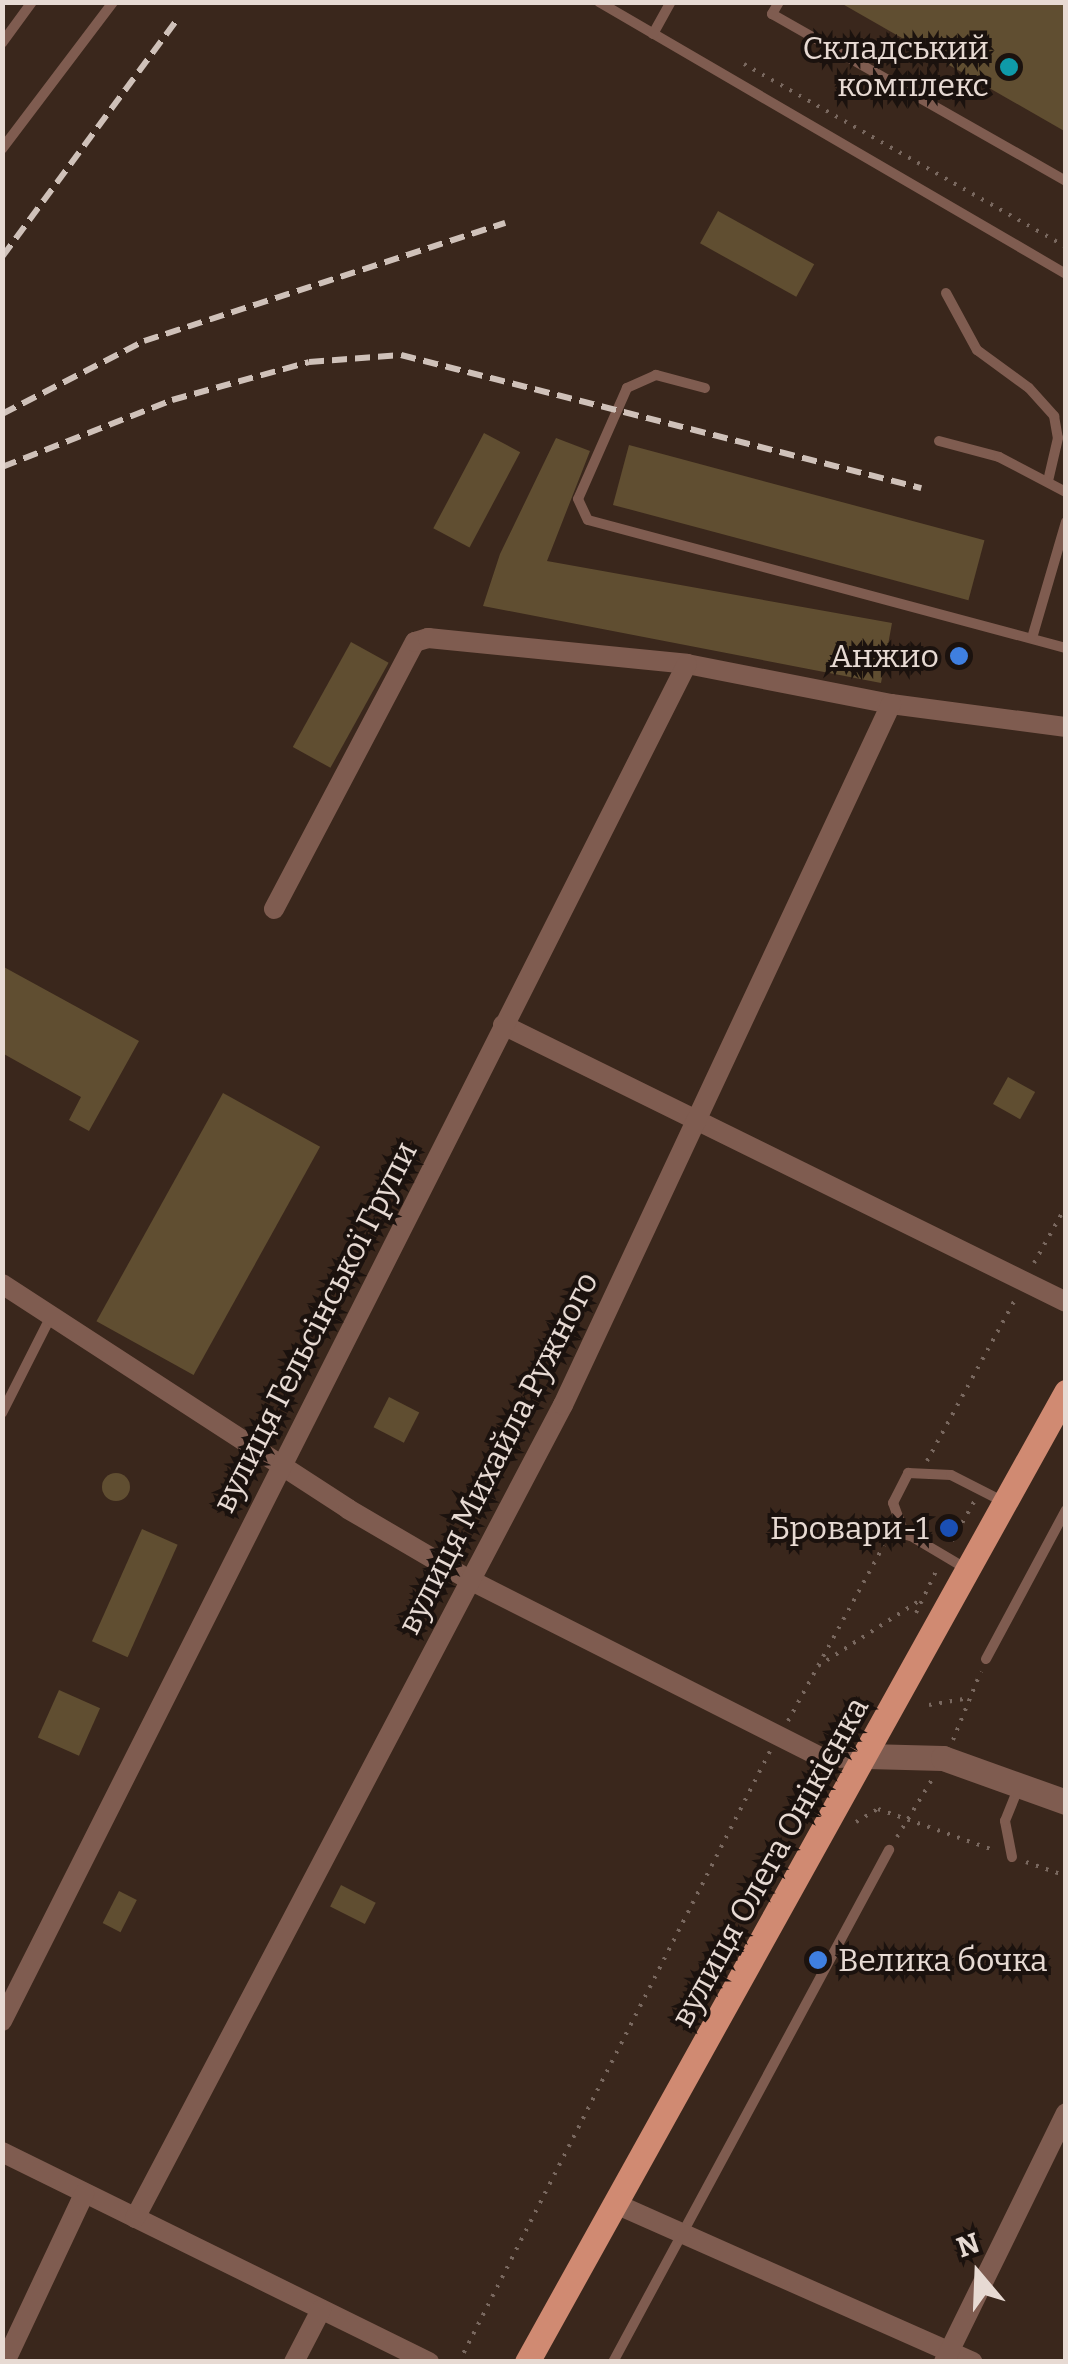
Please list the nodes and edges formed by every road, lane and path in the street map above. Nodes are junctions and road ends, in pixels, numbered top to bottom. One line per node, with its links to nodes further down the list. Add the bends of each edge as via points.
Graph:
1 (32, 2): 7 (lane)
2 (113, 2): 9 (lane)
3 (599, 2): 6 (lane)
4 (670, 2): 6 (lane)
5 (779, 2): 10 (lane, via 772,14)
6 (653, 34): 12 (lane)
7 (2, 43)
8 (744, 64): 11 (path)
9 (2, 149)
10 (1066, 181)
11 (1066, 247)
12 (1066, 274)
13 (946, 293): 16 (lane, via 977,350 1054,416 1058,438)
14 (705, 388): 19 (lane, via 656,374 628,388 578,499 588,520)
15 (939, 441): 16 (lane, via 999,457)
16 (1048, 481): 17 (lane)
17 (1066, 492)
18 (1066, 522): 19 (lane)
19 (1032, 638): 20 (lane)
20 (1066, 648)
21 (687, 664): 22 (street); 24 (street, via 428,638 414,642); 25 (street, вулиця Гельсінської Групи)
22 (891, 704): 23 (street); 26 (street, вулиця Михайла Ружного)
23 (1066, 727)
24 (274, 909)
25 (503, 1025): 26 (street); 32 (street, вулиця Гельсінської Групи)
26 (696, 1115): 28 (street, via 874,1212); 38 (street, вулиця Михайла Ружного, via 563,1404)
27 (2, 1284): 29 (street)
28 (1066, 1302)
29 (53, 1312): 31 (lane); 32 (street)
30 (1066, 1392): 33 (main road, вулиця Олега Онікієнка)
31 (2, 1413)
32 (279, 1462): 38 (street); 57 (street, вулиця Гельсінської Групи)
33 (1005, 1502): 36 (lane, via 952,1475 908,1473 892,1504); 37 (main road, вулиця Олега Онікієнка)
34 (1066, 1510): 40 (lane)
35 (876, 1528): 36 (lane)
36 (904, 1533): 37 (lane)
37 (968, 1570): 45 (main road, вулиця Олега Онікієнка)
38 (468, 1579): 45 (street, via 824,1759); 62 (street, вулиця Михайла Ружного)
39 (920, 1601): 41 (path)
40 (986, 1659): 42 (path)
41 (818, 1666)
42 (970, 1698): 43 (path); 44 (path)
43 (929, 1705)
44 (953, 1740)
45 (867, 1756): 49 (street, via 943,1758); 61 (main road, вулиця Олега Онікієнка)
46 (784, 1757): 69 (path, via 770,1750)
47 (806, 1772): 50 (path)
48 (933, 1778): 52 (path)
49 (1020, 1784): 51 (street); 55 (lane, via 1006,1821)
50 (817, 1800)
51 (1066, 1802)
52 (908, 1820): 53 (path, via 871,1809); 54 (path); 55 (path)
53 (856, 1822)
54 (889, 1850): 63 (lane)
55 (1012, 1857): 56 (path)
56 (1066, 1876)
57 (2, 2021)
58 (1066, 2113): 65 (street)
59 (2, 2152): 60 (street)
60 (84, 2194): 62 (street); 66 (street)
61 (616, 2204): 63 (street); 70 (main road, вулиця Олега Онікієнка)
62 (134, 2218): 64 (street)
63 (682, 2235): 65 (street); 71 (lane)
64 (321, 2310): 67 (street); 68 (street)
65 (947, 2357): 72 (street)
66 (5, 2362)
67 (294, 2362)
68 (429, 2362)
69 (458, 2362)
70 (528, 2362)
71 (613, 2362)
72 (973, 2362)

